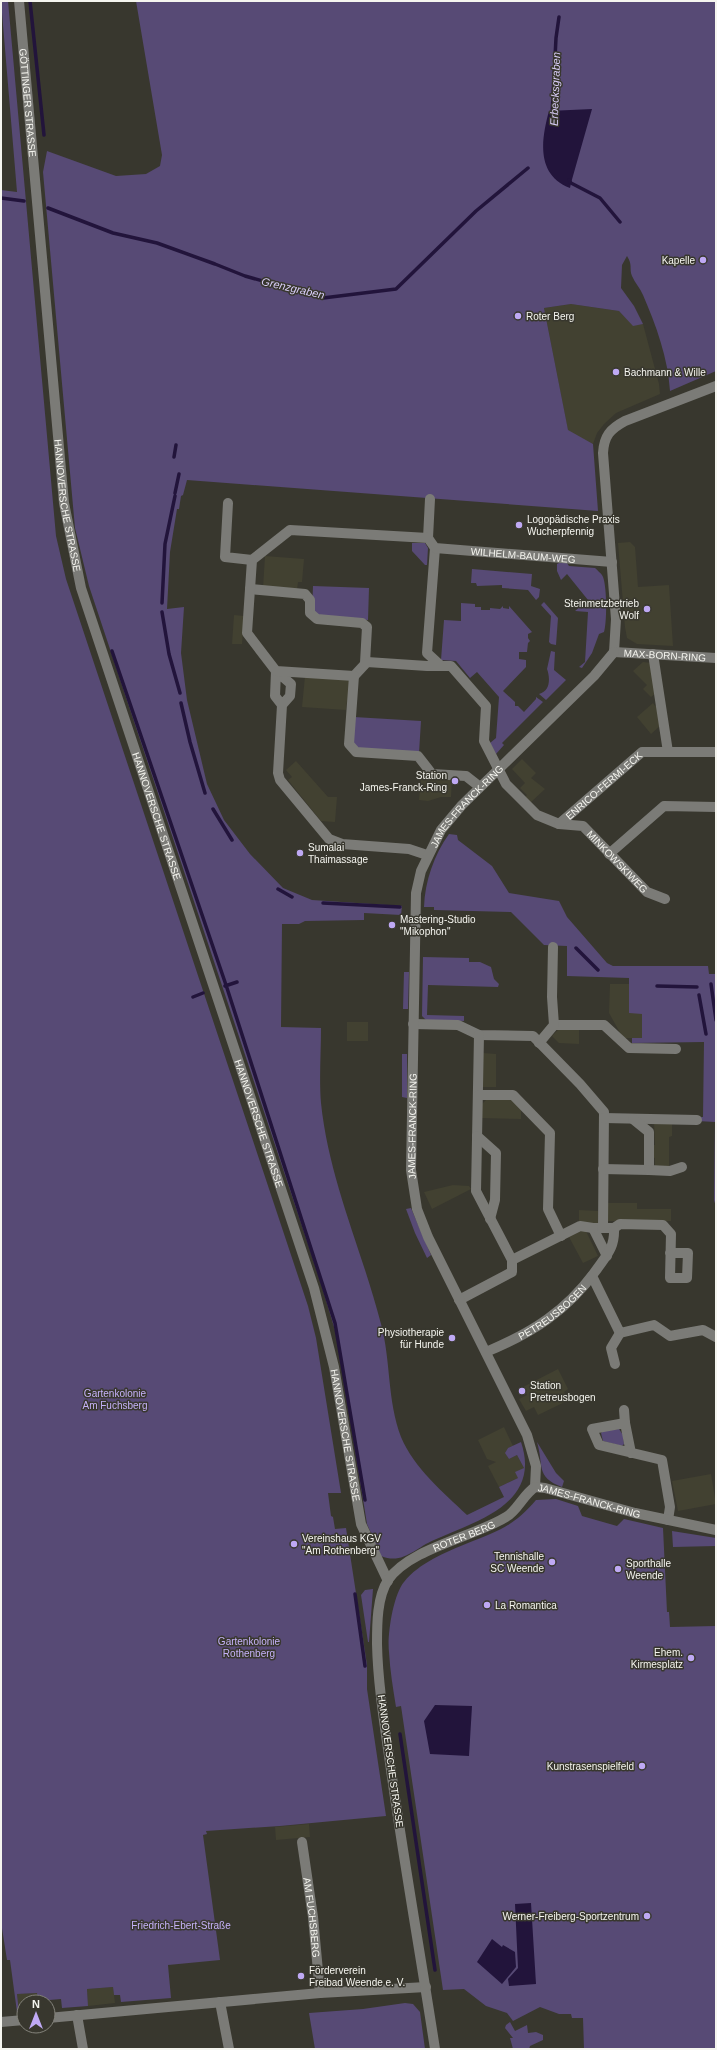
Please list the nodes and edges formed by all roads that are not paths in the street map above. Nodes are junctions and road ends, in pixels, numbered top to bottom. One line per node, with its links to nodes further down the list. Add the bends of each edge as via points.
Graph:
1 (19, 1): 2 (street, GÖTTINGER STRASSE)
2 (38, 204): 65 (street, HANNOVERSCHE STRASSE, via 64,503 81,588 314,1288 334,1366 361,1524)
3 (716, 386): 9 (street, via 625,422 612,428 608,434 603,453)
4 (430, 499): 6 (street)
5 (228, 503): 8 (street, via 225,557)
6 (428, 538): 7 (street); 8 (street, via 290,530)
7 (434, 548): 9 (street, WILHELM-BAUM-WEG); 15 (street, via 427,653)
8 (252, 560): 10 (street)
9 (612, 562): 11 (street, via 616,619)
10 (250, 589): 14 (street, via 305,594 310,600 310,613 317,620 362,623 367,627); 16 (street, via 247,633)
11 (614, 652): 12 (street, MAX-BORN-RING); 23 (street, JAMES-FRANCK-RING, via 594,676)
12 (653, 654): 13 (street, MAX-BORN-RING); 19 (street)
13 (716, 658)
14 (365, 663): 15 (street); 17 (street)
15 (440, 665): 23 (street, MINKOWSKIWEG, via 451,666 486,706 484,741)
16 (276, 671): 17 (street); 18 (street, via 275,696); 18 (street, via 291,684 290,696)
17 (354, 676): 24 (street, via 349,744 356,752 418,756 432,774 466,776)
18 (282, 705): 28 (street, via 278,773 280,780 329,839 342,844 409,849)
19 (666, 738): 20 (street, ENRICO-FERMI-ECK); 21 (street)
20 (650, 752): 21 (street, ENRICO-FERMI-ECK); 26 (street, ENRICO-FERMI-ECK, via 642,752)
21 (668, 752): 22 (street, ENRICO-FERMI-ECK)
22 (716, 752)
23 (498, 769): 24 (street, JAMES-FRANCK-RING); 26 (street, MINKOWSKIWEG, via 506,784 537,815)
24 (480, 787): 28 (street, JAMES-FRANCK-RING, via 442,830)
25 (716, 808): 27 (street, via 664,806)
26 (559, 824): 27 (street, MINKOWSKIWEG, via 583,826)
27 (609, 854): 29 (street, MINKOWSKIWEG, via 647,892)
28 (427, 855): 31 (street, JAMES-FRANCK-RING, via 416,893)
29 (665, 899)
30 (553, 947): 32 (street)
31 (413, 1024): 33 (street, via 458,1025); 54 (street, JAMES-FRANCK-RING, via 413,1188 417,1209 428,1237)
32 (554, 1025): 34 (street); 35 (street, via 604,1025 629,1048)
33 (479, 1035): 34 (street, via 533,1036); 36 (street)
34 (539, 1043): 37 (street, via 604,1112)
35 (676, 1048)
36 (479, 1095): 40 (street); 44 (street, via 514,1095 550,1133)
37 (604, 1118): 38 (street); 42 (street)
38 (633, 1119): 39 (street); 43 (street, via 649,1132)
39 (697, 1120)
40 (477, 1136): 45 (street, via 476,1191); 45 (street, via 496,1153 495,1200)
41 (682, 1167): 43 (street, via 670,1171)
42 (604, 1169): 43 (street); 47 (street)
43 (649, 1170)
44 (550, 1214): 46 (street, via 563,1224); 49 (street)
45 (490, 1219): 52 (street)
46 (580, 1226): 47 (street); 49 (street)
47 (598, 1228): 48 (street); 51 (street)
48 (614, 1228): 50 (street, via 620,1224 663,1225 671,1234); 51 (street, PETREUSBOGEN, via 615,1240)
49 (561, 1236): 52 (street)
50 (670, 1253)
51 (607, 1256): 53 (street, PETREUSBOGEN)
52 (512, 1260): 54 (street, via 512,1272)
53 (592, 1276): 55 (street); 57 (street, PETREUSBOGEN, via 549,1320)
54 (459, 1300): 57 (street, JAMES-FRANCK-RING)
55 (620, 1333): 56 (street, via 654,1325 670,1336 703,1330); 58 (street, via 611,1348)
56 (716, 1337)
57 (486, 1352): 62 (street, JAMES-FRANCK-RING, via 530,1441 536,1466)
58 (615, 1364)
59 (624, 1410): 60 (street)
60 (625, 1422): 61 (street); 61 (street, via 592,1429 599,1445)
61 (631, 1453): 63 (street, via 662,1460 670,1507)
62 (535, 1487): 63 (street, JAMES-FRANCK-RING); 65 (street, ROTER BERG, via 506,1517 421,1555)
63 (668, 1520): 64 (street, JAMES-FRANCK-RING)
64 (716, 1530)
65 (388, 1581): 67 (street, HANNOVERSCHE STRASSE, via 382,1595 378,1625 381,1695)
66 (302, 1842): 68 (street, AM FUCHSBERG, via 313,1917)
67 (426, 1987): 68 (street); 76 (street, HANNOVERSCHE STRASSE)
68 (320, 1993): 69 (street)
69 (220, 2002): 70 (street); 75 (street)
70 (77, 2015): 71 (street); 74 (street)
71 (56, 2017)
72 (16, 2021): 73 (street)
73 (1, 2022)
74 (83, 2049)
75 (229, 2049)
76 (434, 2049)

